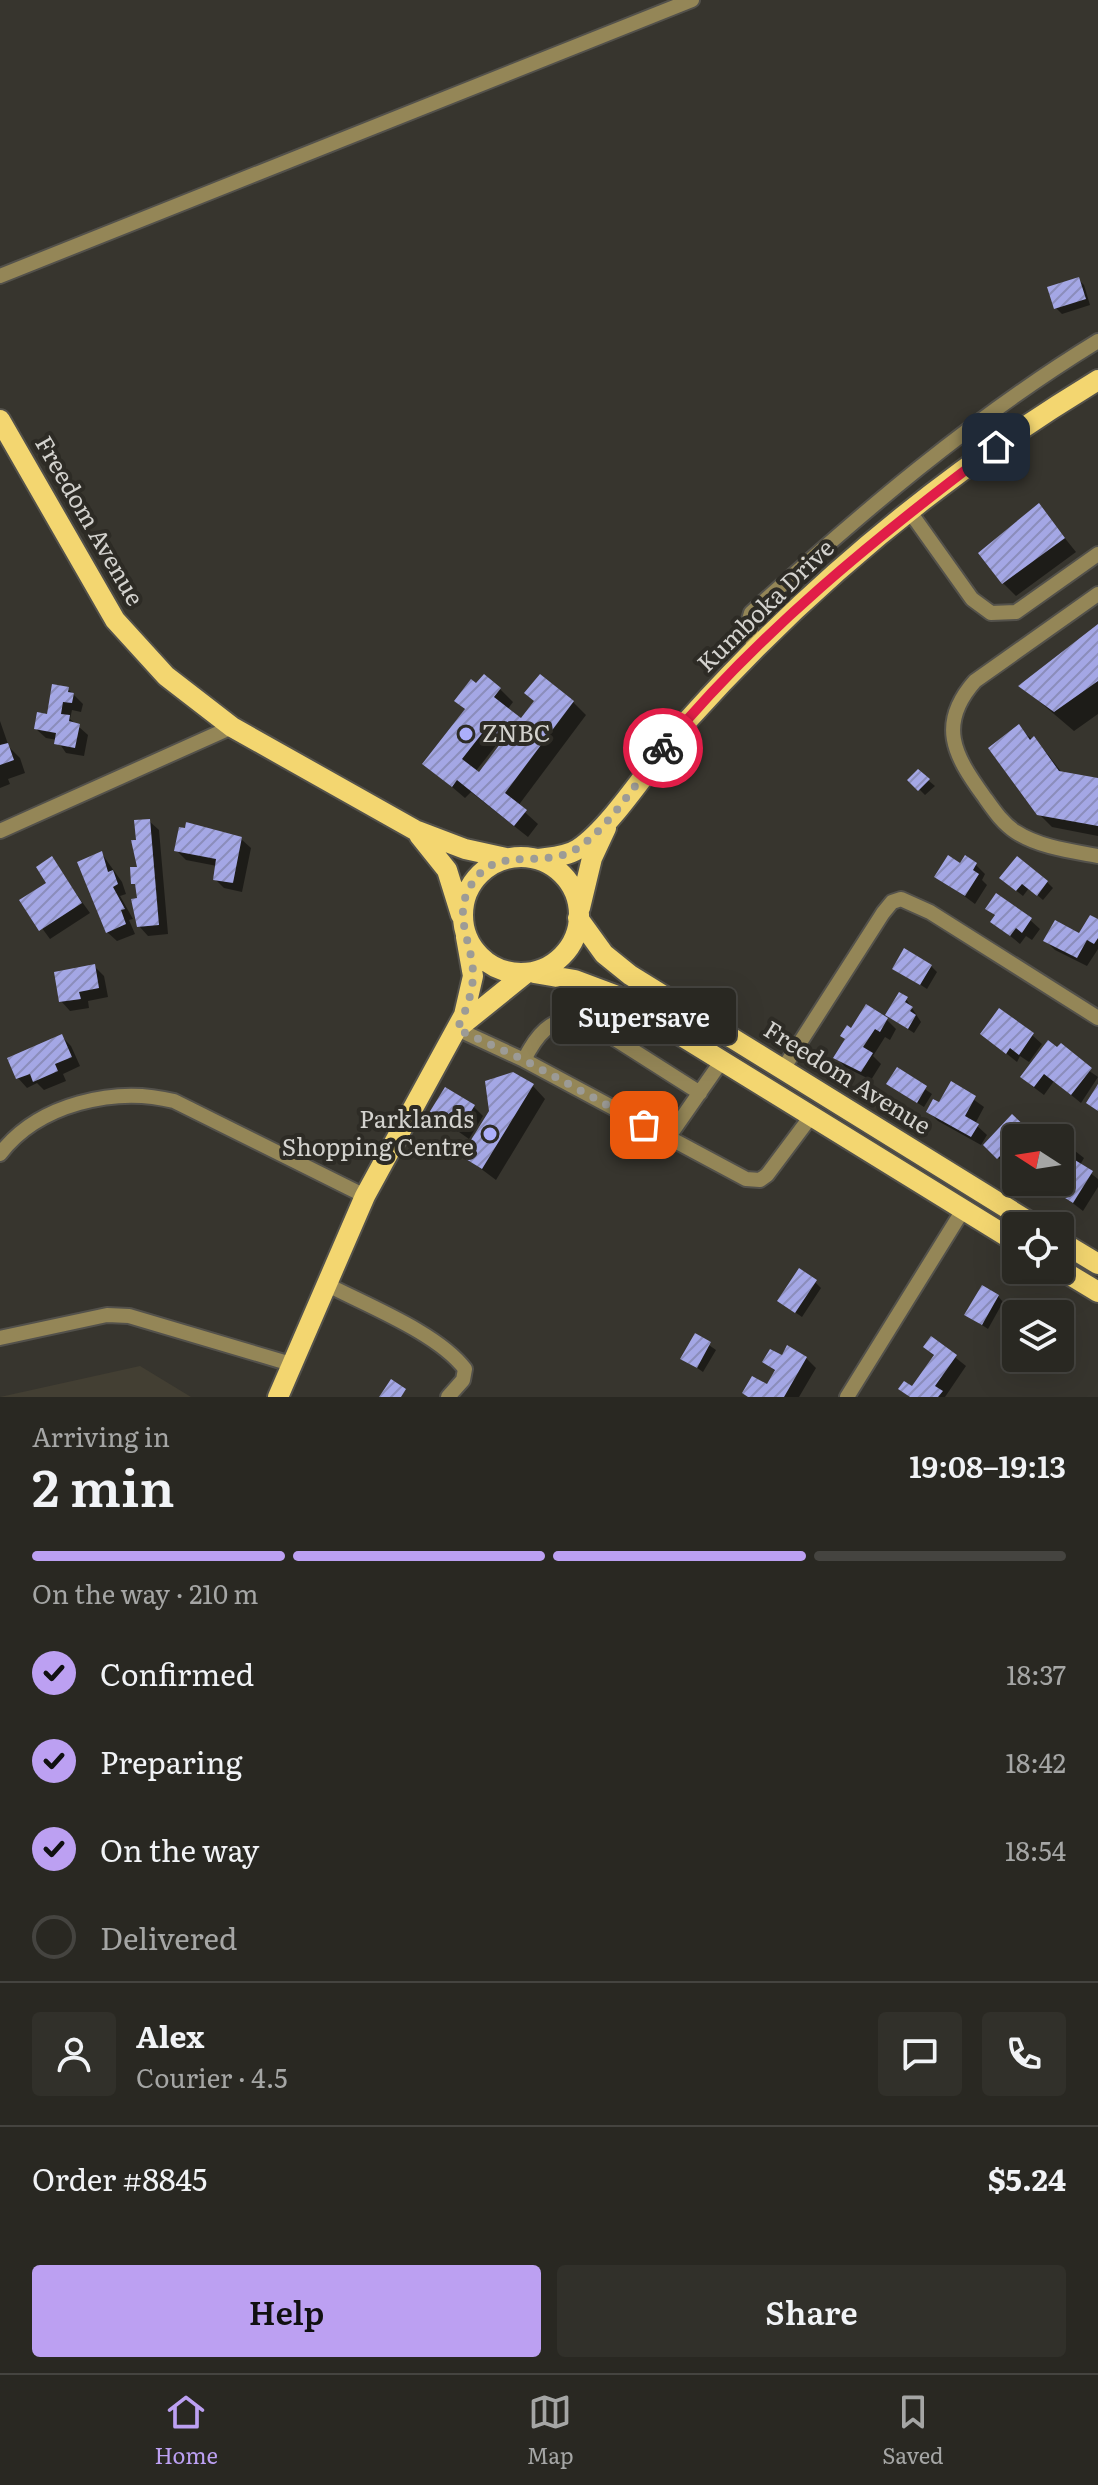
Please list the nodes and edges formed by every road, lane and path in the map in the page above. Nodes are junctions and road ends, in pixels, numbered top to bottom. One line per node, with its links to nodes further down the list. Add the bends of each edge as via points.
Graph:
1 (692, 0): 2 (street)
2 (0, 276)
3 (1098, 341): 7 (street, via 1045,373)
4 (1098, 380): 6 (main road, Kumboka Drive, via 1018,430)
5 (0, 420): 12 (main road, Freedom Avenue, via 115,620 166,676)
6 (910, 512): 8 (main road, Kumboka Drive); 9 (street, via 972,599 991,613 1016,612)
7 (839, 533): 8 (street); 11 (street, via 751,613)
8 (858, 554): 11 (main road, Kumboka Drive)
9 (1098, 554)
10 (1098, 594): 16 (street, via 975,681 955,712 952,736 958,760 1001,820 1044,844)
11 (754, 650): 13 (main road, Kumboka Drive)
12 (232, 727): 14 (main road, Freedom Avenue); 15 (street)
13 (612, 813): 18 (main road, Kumboka Drive, via 577,850); 19 (main road, Kumboka Drive, via 592,858)
14 (415, 830): 17 (main road, Freedom Avenue); 20 (main road, Freedom Avenue, via 447,870)
15 (0, 831)
16 (1098, 856)
17 (506, 858): 18 (main road); 20 (main road, via 479,874 463,903)
18 (537, 859): 19 (main road, via 566,878)
19 (579, 914): 21 (main road, via 572,944 562,957); 26 (main road, Freedom Avenue, via 595,944 630,975)
20 (464, 928): 21 (main road, via 476,953 490,965 507,973); 23 (main road, Freedom Avenue, via 473,976)
21 (529, 973): 23 (main road); 24 (main road, Freedom Avenue, via 575,980 615,995)
22 (1098, 1018): 26 (street, via 901,899 883,913)
23 (457, 1029): 25 (street); 32 (main road)
24 (723, 1059): 27 (street); 28 (main road, Freedom Avenue)
25 (524, 1060): 27 (street, via 544,1028 579,1016); 29 (street)
26 (783, 1069): 30 (main road, Freedom Avenue)
27 (700, 1093): 29 (street)
28 (812, 1115): 29 (street, via 760,1180 718,1167); 30 (main road); 33 (main road, Freedom Avenue)
29 (668, 1138)
30 (902, 1143): 34 (main road, Freedom Avenue)
31 (0, 1154): 32 (street, via 31,1125 54,1113 90,1100 141,1095 174,1101)
32 (365, 1196): 39 (main road)
33 (963, 1210): 35 (main road, Freedom Avenue); 45 (street)
34 (1013, 1212)
35 (1002, 1234)
36 (1074, 1249): 37 (main road)
37 (1098, 1264)
38 (1074, 1277): 40 (main road)
39 (326, 1284): 42 (main road); 44 (street, via 442,1347 465,1369)
40 (1098, 1292)
41 (0, 1338): 42 (street, via 107,1315 129,1316)
42 (291, 1364): 43 (main road)
43 (278, 1397)
44 (448, 1397)
45 (847, 1397)

